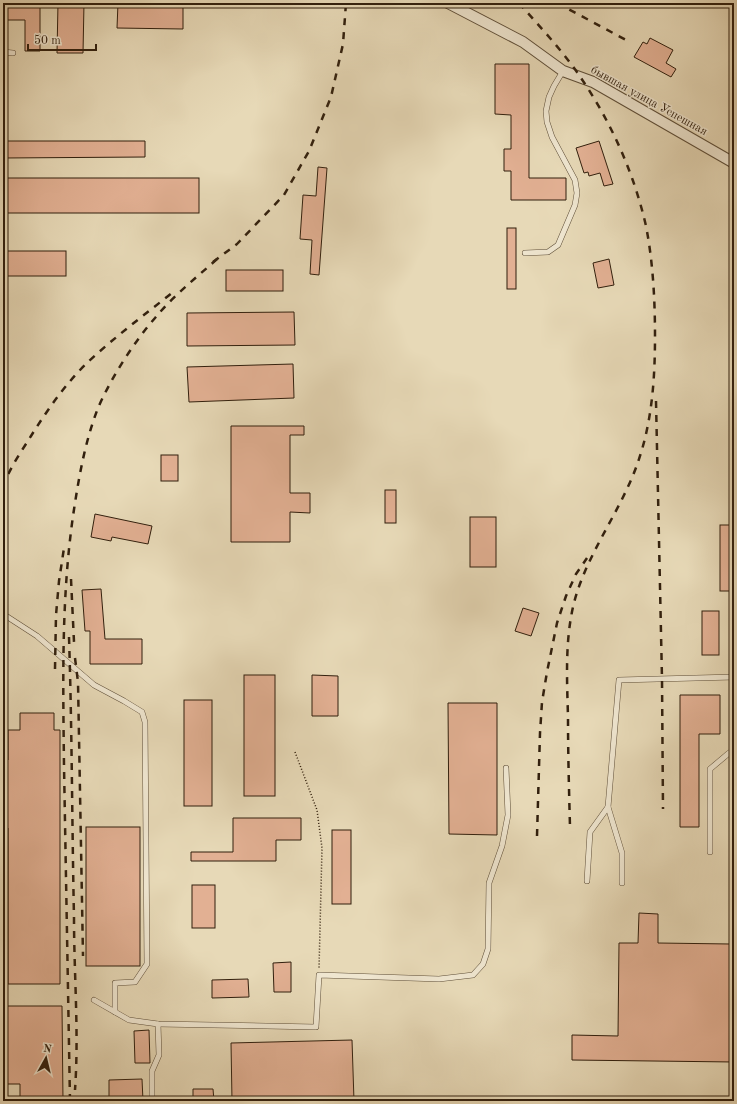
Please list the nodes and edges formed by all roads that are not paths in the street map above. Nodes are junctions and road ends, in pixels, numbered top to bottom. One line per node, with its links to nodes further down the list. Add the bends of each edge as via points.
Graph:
1 (448, 3): 4 (street, бывшая улица Успешная, via 523,42)
2 (3, 52): 3 (lane)
3 (13, 53)
4 (563, 71): 5 (street, бывшая улица Успешная, via 593,82); 6 (lane, via 549,97 546,111 552,137 575,180 575,205 558,245 548,252)
5 (734, 163)
6 (525, 253)
7 (3, 614): 16 (lane, via 37,636 94,685 142,712 145,722 147,964 135,982 116,983)
8 (734, 677): 11 (lane, via 619,680)
9 (734, 750): 12 (lane, via 710,769)
10 (506, 768): 17 (lane, via 508,816 502,846 489,883 488,949 483,964 473,975 439,979 318,975 316,1026)
11 (608, 807): 13 (lane, via 590,832); 14 (lane, via 622,853)
12 (710, 852)
13 (587, 881)
14 (622, 883)
15 (94, 1000): 16 (lane)
16 (115, 1012): 17 (lane, via 129,1020)
17 (158, 1024): 18 (lane, via 159,1055 152,1071)
18 (152, 1101)

